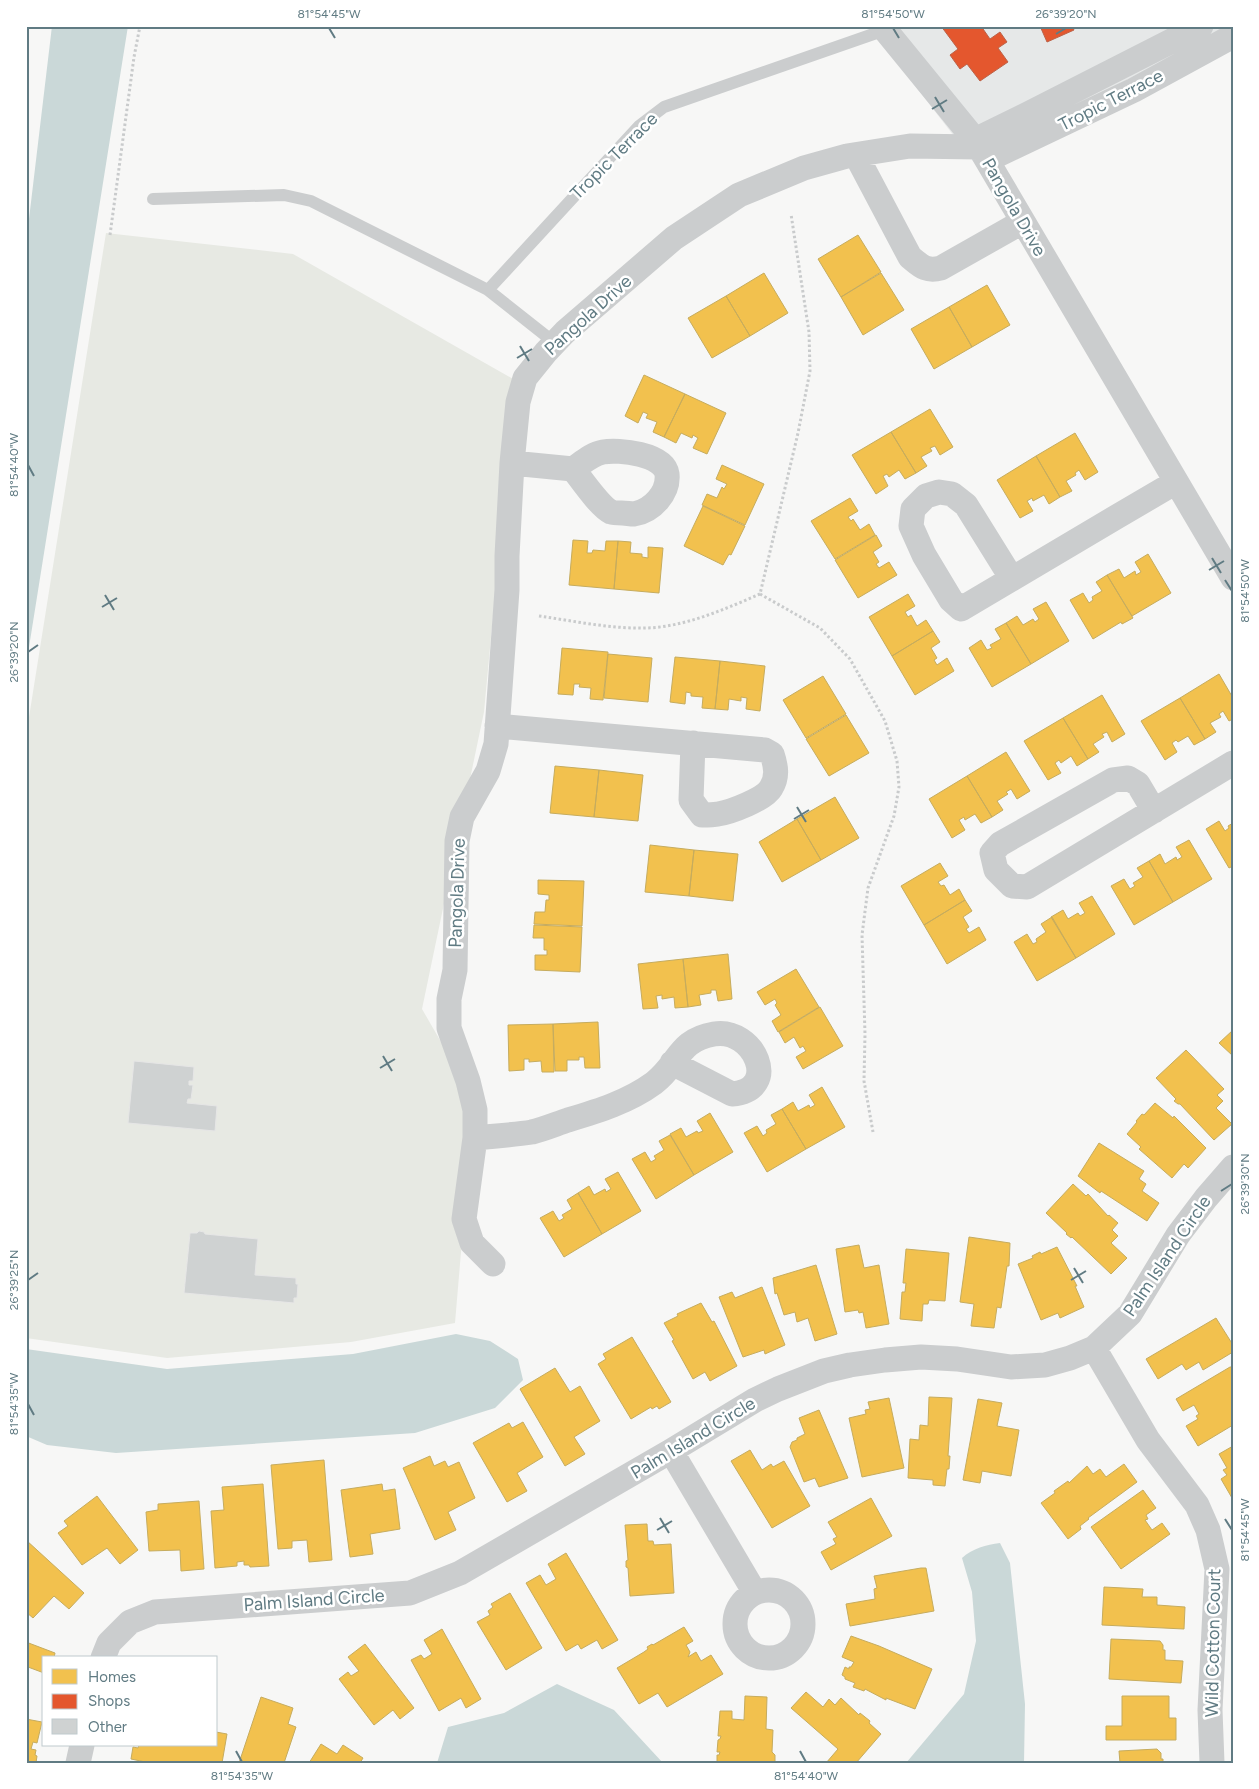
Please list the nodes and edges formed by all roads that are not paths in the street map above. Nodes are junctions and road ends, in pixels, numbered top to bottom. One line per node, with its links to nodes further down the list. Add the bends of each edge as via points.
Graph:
1 (1201, 26): 4 (street, Tropic Terrace, via 1030,114)
2 (883, 28): 4 (street, Tropic Terrace); 8 (lane, Tropic Terrace, via 664,106 639,126)
3 (1233, 36): 4 (street, Tropic Terrace, via 1134,90)
4 (980, 149): 5 (street, Pangola Drive, via 910,146); 7 (street, Pangola Drive)
5 (856, 155): 7 (street, via 910,257 922,267 941,268); 9 (street, Pangola Drive, via 804,168 739,195 674,238)
6 (153, 199): 8 (lane, via 284,195 310,201)
7 (1022, 222): 12 (street, Pangola Drive)
8 (488, 290): 9 (lane)
9 (555, 343): 10 (street, Pangola Drive, via 525,378 518,402)
10 (512, 463): 11 (street); 15 (street, Pangola Drive)
11 (573, 469)
12 (1176, 482): 13 (street, Pangola Drive); 14 (street)
13 (1233, 578)
14 (1012, 579): 14 (street, via 960,609 924,555 911,526 913,509 926,496 939,492 952,494 966,505)
15 (497, 726): 16 (street); 20 (street, Pangola Drive, via 496,744 488,771 462,817 457,841 455,970 449,999 449,1028 472,1097)
16 (693, 743)
17 (1233, 764): 18 (street)
18 (1154, 811): 18 (street, via 1027,887 1012,886 996,870 992,853 1000,844 1113,780 1128,778 1138,784)
19 (672, 1063): 20 (street, via 655,1082 612,1107 532,1132)
20 (475, 1138): 22 (street, Pangola Drive, via 464,1219 472,1243)
21 (1233, 1166): 23 (street, Palm Island Circle, via 1178,1235 1130,1314)
22 (493, 1264)
23 (1094, 1348): 24 (street, Palm Island Circle, via 1045,1365 1011,1367 957,1359 921,1358 885,1360 824,1371 755,1400); 29 (street, Wild Cotton Court, via 1148,1440 1197,1505 1208,1530 1217,1569 1210,1710)
24 (671, 1451): 25 (street); 26 (street, Palm Island Circle, via 460,1573 410,1592 154,1612 130,1622 108,1643)
25 (754, 1593)
26 (104, 1656)
27 (82, 1746): 28 (street)
28 (78, 1763)
29 (1212, 1763)

